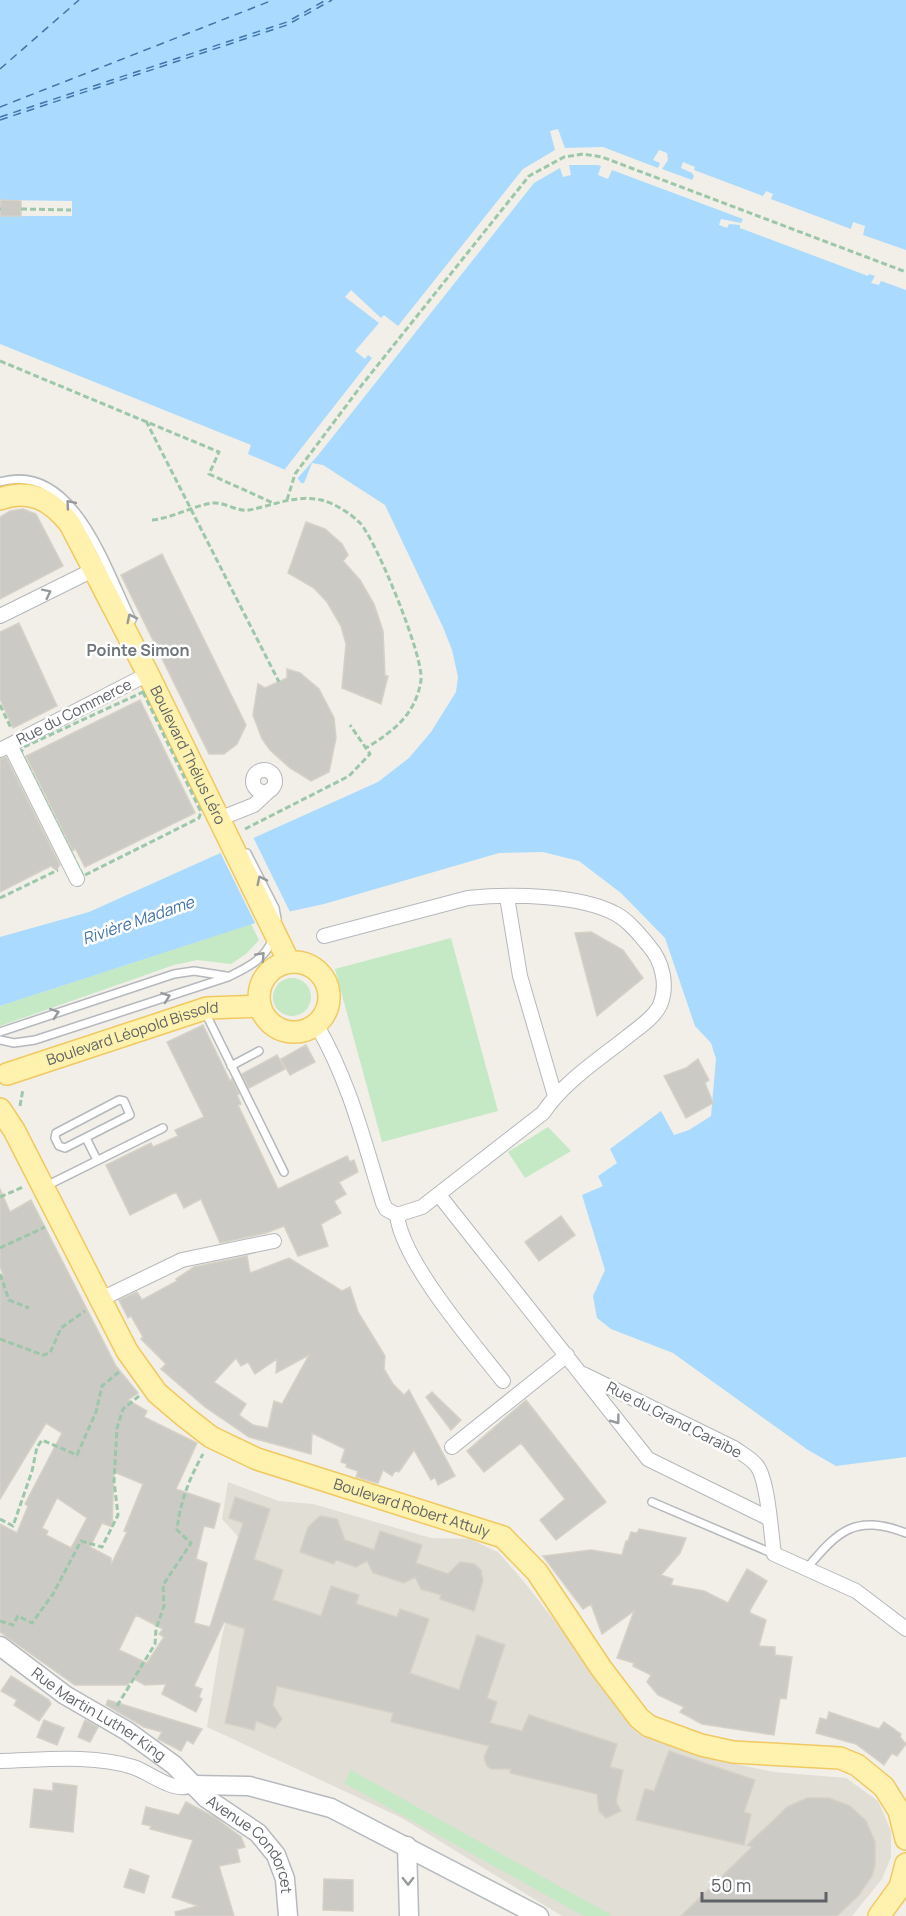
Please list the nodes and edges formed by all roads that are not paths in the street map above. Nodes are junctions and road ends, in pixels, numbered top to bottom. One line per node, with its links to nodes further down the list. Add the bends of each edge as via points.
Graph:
1 (0, 482): 3 (lane, one-way to 1, via 78,514 64,497 26,478)
2 (0, 499): 3 (main road, Boulevard Thélus Léro, via 14,494 38,497 58,510)
3 (100, 558): 4 (street, one-way to 3); 5 (lane, one-way to 3); 6 (main road, Boulevard Thélus Léro)
4 (0, 616)
5 (136, 630)
6 (148, 674): 7 (street, Rue du Commerce); 8 (main road, Boulevard Thélus Léro)
7 (6, 741): 9 (street)
8 (229, 824): 8 (street, via 271,789 275,780 269,771 255,774); 11 (main road, Boulevard Thélus Léro, one-way to 8)
9 (77, 879)
10 (507, 897): 12 (street, via 468,898); 23 (street, via 520,976); 23 (street, via 587,902 618,915 656,954 665,982 659,1006 646,1022)
11 (275, 927): 13 (main road, Boulevard Thélus Léro); 14 (lane, one-way to 11, via 260,959)
12 (324, 936)
13 (296, 960): 16 (main road, via 269,972 262,982); 17 (main road, via 311,966 326,983 328,1005)
14 (228, 977): 18 (lane, one-way to 14, via 174,974 194,971); 19 (lane, one-way to 14, via 35,1041)
15 (203, 1009): 16 (main road, Boulevard Léopold Bissold); 21 (lane); 22 (main road, Boulevard Léopold Bissold)
16 (259, 1013): 17 (main road, via 285,1031)
17 (321, 1031): 32 (street, via 351,1095 383,1203)
18 (0, 1032)
19 (0, 1040)
20 (259, 1051): 21 (lane)
21 (231, 1066): 29 (lane)
22 (4, 1069): 24 (main road, via 9,1088)
23 (555, 1096): 31 (street, via 543,1113)
24 (0, 1103)
25 (10, 1110): 30 (main road, Boulevard Robert Attuly)
26 (163, 1128): 28 (lane)
27 (86, 1138): 27 (lane, via 130,1115 124,1101 119,1100 55,1135 62,1149); 28 (lane)
28 (97, 1160): 30 (lane)
29 (284, 1172)
30 (35, 1186): 34 (main road, Boulevard Robert Attuly)
31 (439, 1195): 32 (street, via 422,1207); 35 (street, Rue du Grand Caraïbe)
32 (397, 1215): 37 (street, via 402,1238 447,1309)
33 (274, 1241): 34 (street, via 182,1260)
34 (94, 1305): 48 (main road, Boulevard Robert Attuly, via 157,1393 211,1437 257,1460 503,1537 537,1572 601,1668 649,1726 733,1752 840,1758 857,1765 884,1787 899,1811)
35 (567, 1355): 36 (street, Rue du Grand Caraïbe); 38 (street)
36 (581, 1373): 40 (street, Rue du Grand Caraïbe, one-way to 40, via 657,1466); 40 (street, Rue du Grand Caraïbe, via 753,1461 762,1477)
37 (503, 1381)
38 (452, 1446)
39 (652, 1502): 42 (lane)
40 (768, 1518): 42 (street)
41 (906, 1535): 43 (lane, via 872,1524 848,1528 832,1538)
42 (774, 1554): 43 (street)
43 (807, 1568): 44 (street, via 856,1591)
44 (906, 1629)
45 (0, 1646): 47 (main road, Rue Martin Luther King, via 65,1695 110,1719 174,1765)
46 (0, 1761): 47 (street, via 107,1763 133,1767 179,1788)
47 (192, 1785): 49 (main road, via 249,1786 303,1799 331,1808); 52 (main road, Avenue Condorcet, via 258,1833 276,1855 285,1879)
48 (906, 1837)
49 (407, 1846): 51 (main road); 53 (main road, one-way to 53)
50 (906, 1864): 54 (main road, via 900,1887)
51 (532, 1914)
52 (288, 1916)
53 (409, 1916)
54 (879, 1916)

